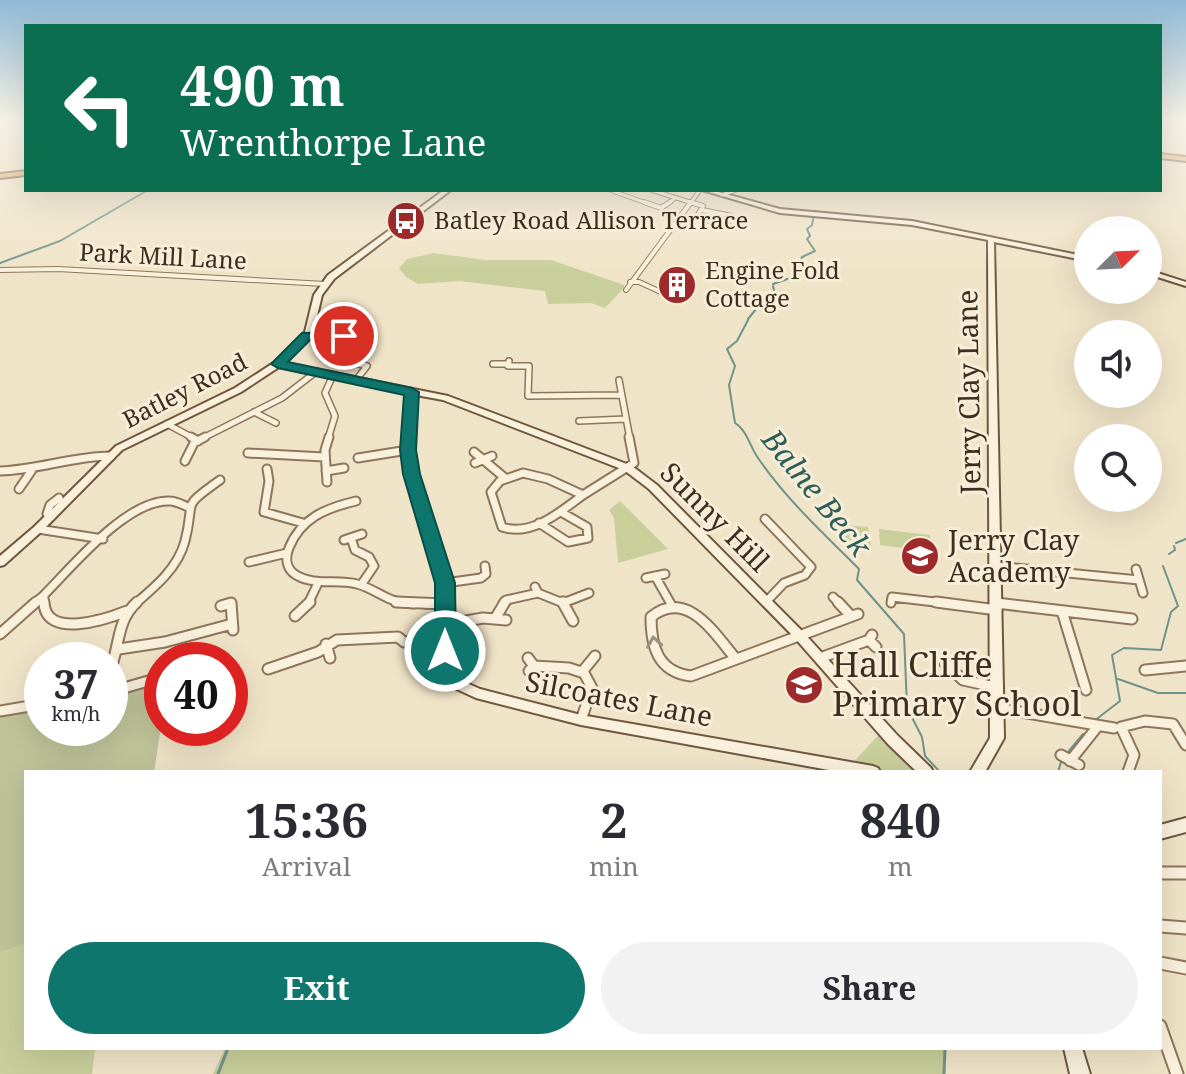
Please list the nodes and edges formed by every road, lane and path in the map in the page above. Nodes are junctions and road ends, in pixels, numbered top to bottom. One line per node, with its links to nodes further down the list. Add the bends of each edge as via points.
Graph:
1 (24, 174): 2 (highway)
2 (0, 178)
3 (445, 192): 18 (street, Batley Road, via 355,256)
4 (616, 192): 10 (street, via 661,208)
5 (656, 192): 10 (street)
6 (701, 192): 11 (street)
7 (711, 192): 9 (street)
8 (730, 192): 9 (street)
9 (722, 195): 13 (street, via 780,211 886,219)
10 (674, 199): 11 (street)
11 (689, 203): 12 (street); 17 (street)
12 (702, 210): 12 (street, via 693,223 720,230 731,214)
13 (991, 240): 14 (street); 81 (street, Jerry Clay Lane)
14 (1074, 256)
15 (0, 270): 18 (street, Park Mill Lane)
16 (1162, 276): 19 (street)
17 (630, 282): 20 (street); 21 (street, via 663,293)
18 (325, 284): 24 (street, Batley Road)
19 (1186, 284)
20 (626, 290)
21 (684, 290)
22 (367, 331): 23 (street)
23 (346, 335): 24 (street); 25 (street)
24 (306, 336): 27 (street, Batley Road)
25 (360, 338)
26 (311, 357): 31 (street, via 318,350 367,366)
27 (278, 364): 29 (street, Sunny Hill); 41 (street, Batley Road)
28 (493, 364): 34 (street, via 529,366)
29 (317, 371): 30 (street, Sunny Hill); 37 (street)
30 (333, 375): 31 (street, Sunny Hill); 43 (street, via 325,393 335,416)
31 (356, 380): 35 (street, Sunny Hill)
32 (619, 380): 36 (street)
33 (520, 384): 34 (street)
34 (528, 384): 36 (street, via 528,396)
35 (412, 392): 45 (street, Silcoates Lane); 56 (street, Sunny Hill, via 455,402)
36 (621, 395): 38 (street)
37 (254, 412): 40 (street); 42 (street)
38 (626, 419): 39 (street); 56 (street, via 634,463)
39 (579, 421)
40 (276, 423)
41 (167, 424): 42 (street); 48 (street, Batley Road)
42 (198, 441): 53 (street)
43 (326, 441): 44 (street); 50 (street)
44 (335, 441)
45 (408, 450): 51 (street); 86 (street, Silcoates Lane)
46 (475, 452): 52 (street)
47 (248, 453): 50 (street)
48 (111, 456): 57 (street); 70 (street, Batley Road)
49 (492, 456): 52 (street)
50 (324, 457): 60 (street)
51 (358, 458)
52 (483, 460): 54 (street); 61 (street)
53 (184, 462)
54 (475, 463)
55 (344, 468): 60 (street)
56 (628, 468): 65 (street); 92 (street, Sunny Hill)
57 (32, 470): 58 (street); 64 (street)
58 (0, 471)
59 (266, 471): 72 (street, via 264,512)
60 (326, 471): 63 (street)
61 (505, 478): 65 (street, via 536,474); 73 (street, via 491,492 502,527 516,531)
62 (220, 480): 68 (street)
63 (327, 482)
64 (19, 489)
65 (584, 495): 69 (street)
66 (59, 498): 70 (street, via 50,505 47,514)
67 (356, 501): 72 (street, via 340,500)
68 (184, 504): 76 (street, via 146,505 129,513); 101 (street, via 185,542 174,563 164,579)
69 (561, 512): 73 (street); 73 (street, via 587,527 588,538 566,542)
70 (52, 516): 74 (street, Batley Road)
71 (765, 519): 92 (street, via 811,567)
72 (303, 523): 77 (street)
73 (539, 523)
74 (38, 529): 76 (street); 79 (street, Batley Road)
75 (362, 534): 87 (street, via 348,539 373,563)
76 (103, 539): 90 (street)
77 (287, 553): 78 (street); 85 (street, via 294,573)
78 (254, 559)
79 (0, 562)
80 (485, 566): 86 (street, via 481,578)
81 (996, 566): 84 (street); 99 (street, Jerry Clay Lane)
82 (1136, 569): 84 (street)
83 (665, 574): 97 (street, via 651,577)
84 (1139, 580): 89 (street)
85 (318, 583): 87 (street); 103 (street, via 311,602)
86 (445, 583): 95 (street, Silcoates Lane)
87 (361, 585): 95 (street, via 398,603)
88 (589, 593): 93 (street)
89 (1143, 593)
90 (44, 595): 96 (street); 100 (street)
91 (833, 597): 112 (street, via 855,615)
92 (766, 602): 112 (street, Sunny Hill)
93 (563, 603): 104 (street, via 537,590 506,600); 108 (street)
94 (891, 603): 99 (street, via 892,597)
95 (446, 604): 110 (street, Silcoates Lane)
96 (42, 605): 100 (street); 107 (street, via 51,618 64,623)
97 (671, 605): 120 (street, via 694,614); 120 (street, one-way to 97, via 691,676 662,668 651,617)
98 (221, 606): 116 (street, via 231,603 233,627)
99 (997, 606): 102 (street); 129 (street, Jerry Clay Lane)
100 (32, 607): 111 (street)
101 (127, 611): 107 (street); 109 (street)
102 (1062, 611): 105 (street); 127 (street)
103 (293, 615)
104 (496, 617): 106 (street); 110 (street)
105 (1132, 619)
106 (506, 620)
107 (102, 621): 109 (street)
108 (573, 621)
109 (120, 624): 114 (street)
110 (444, 632): 115 (street, via 404,642 398,637); 134 (street, Silcoates Lane, via 446,671 461,687)
111 (0, 634)
112 (798, 634): 119 (street, Sunny Hill); 120 (street)
113 (872, 641): 119 (street)
114 (119, 642)
115 (327, 642): 118 (street); 124 (street, via 318,652)
116 (128, 648)
117 (595, 656): 128 (street)
118 (330, 658)
119 (820, 658): 142 (street, Sunny Hill)
120 (736, 659)
121 (944, 662): 129 (street, via 963,680)
122 (530, 665): 128 (street)
123 (1186, 666): 126 (street)
124 (268, 669)
125 (1070, 669): 127 (street)
126 (1145, 670)
127 (1081, 671): 130 (street)
128 (582, 672): 134 (street, via 592,684)
129 (995, 687): 132 (street, Jerry Clay Lane)
130 (1086, 690)
131 (24, 707): 133 (street)
132 (997, 708): 137 (street); 143 (street, Jerry Clay Lane, via 997,738)
133 (0, 711)
134 (581, 720): 141 (street, Silcoates Lane)
135 (1186, 722): 136 (street)
136 (1173, 724): 139 (street); 144 (street, via 1145,721 1121,727 1137,754)
137 (1098, 726): 138 (street); 140 (street)
138 (1114, 728)
139 (1186, 745)
140 (1070, 760)
141 (862, 770)
142 (924, 770)
143 (978, 770)
144 (1130, 770)
145 (1186, 825): 146 (street)
146 (1162, 831)
147 (1162, 873): 148 (street)
148 (1186, 873)
149 (1162, 926): 150 (street)
150 (1186, 928)
151 (1162, 963): 152 (street)
152 (1186, 968)
153 (1162, 1032): 156 (street)
154 (1074, 1050): 155 (street)
155 (1080, 1074)
156 (1177, 1074)

